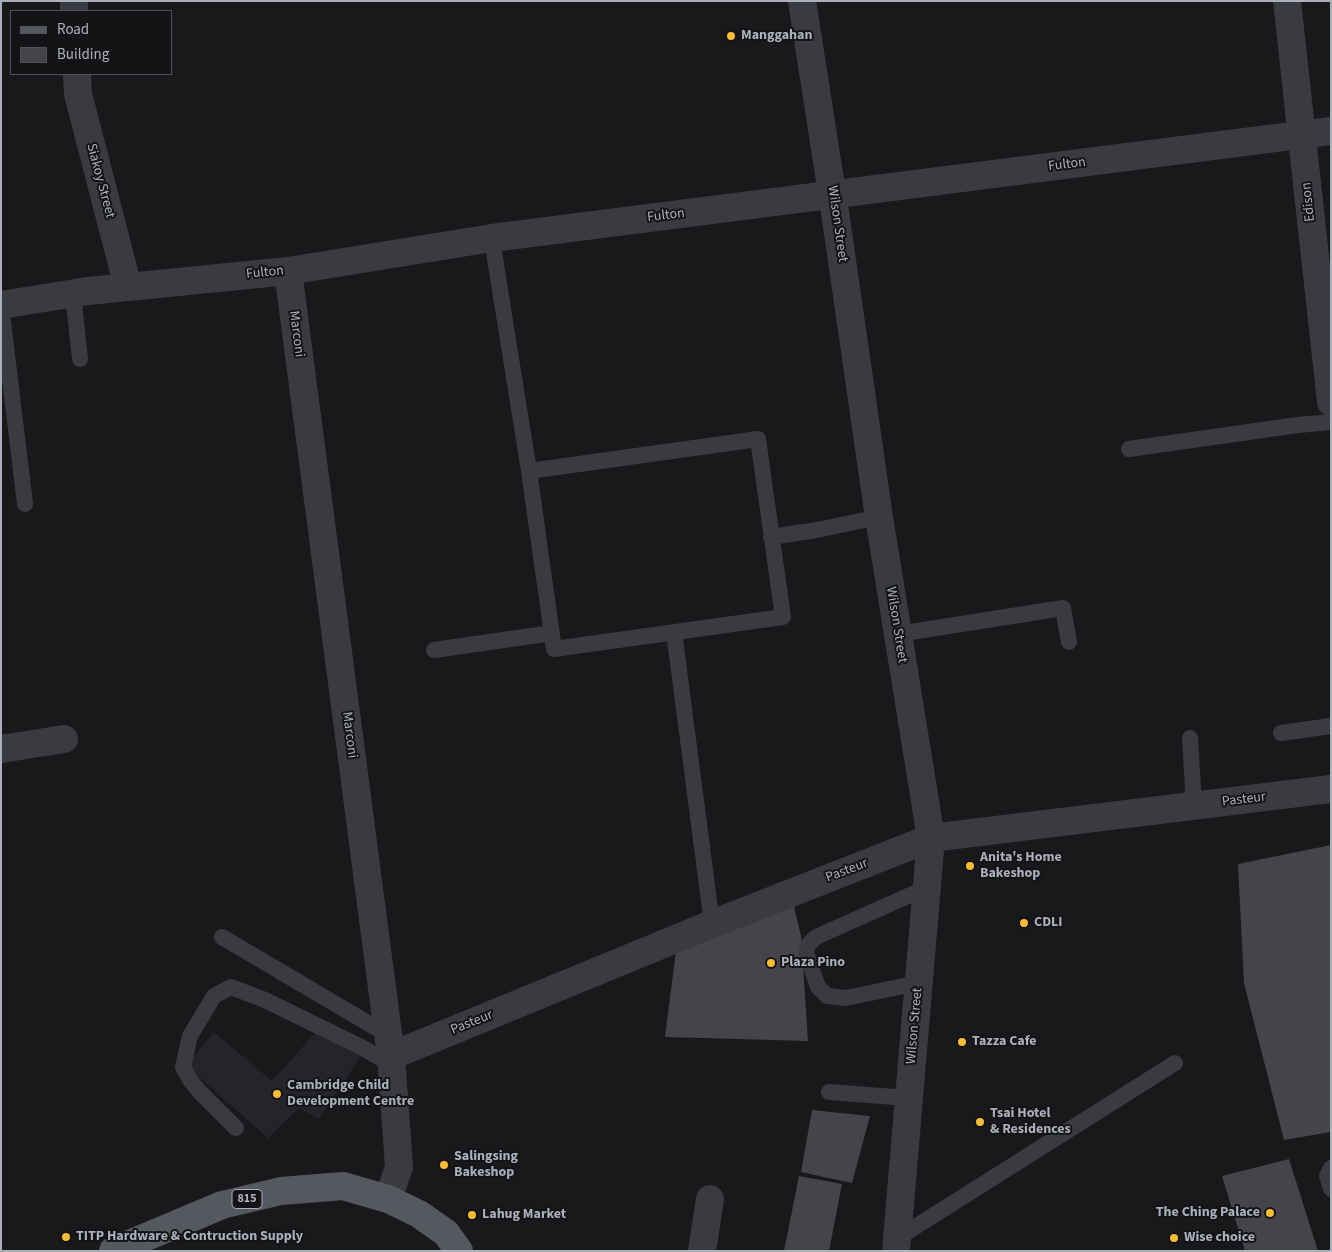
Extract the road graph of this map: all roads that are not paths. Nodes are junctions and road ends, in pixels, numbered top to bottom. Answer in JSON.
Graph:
{"nodes":[{"id":1,"x":802,"y":1,"type":"edge"},
{"id":2,"x":1287,"y":1,"type":"edge"},
{"id":3,"x":77,"y":75,"type":"edge"},
{"id":4,"x":1331,"y":131,"type":"edge"},
{"id":5,"x":1301,"y":135,"type":"junction"},
{"id":6,"x":833,"y":195,"type":"junction"},
{"id":7,"x":492,"y":238,"type":"junction"},
{"id":8,"x":288,"y":271,"type":"junction"},
{"id":9,"x":128,"y":287,"type":"junction"},
{"id":10,"x":73,"y":294,"type":"junction"},
{"id":11,"x":1,"y":306,"type":"edge"},
{"id":12,"x":80,"y":359,"type":"dead end"},
{"id":13,"x":1331,"y":402,"type":"edge"},
{"id":14,"x":1331,"y":422,"type":"edge"},
{"id":15,"x":1129,"y":449,"type":"dead end"},
{"id":16,"x":529,"y":471,"type":"junction"},
{"id":17,"x":25,"y":504,"type":"dead end"},
{"id":18,"x":879,"y":517,"type":"junction"},
{"id":19,"x":771,"y":537,"type":"junction"},
{"id":20,"x":674,"y":632,"type":"junction"},
{"id":21,"x":552,"y":633,"type":"junction"},
{"id":22,"x":898,"y":634,"type":"junction"},
{"id":23,"x":1069,"y":642,"type":"dead end"},
{"id":24,"x":434,"y":650,"type":"dead end"},
{"id":25,"x":1331,"y":726,"type":"edge"},
{"id":26,"x":1281,"y":733,"type":"dead end"},
{"id":27,"x":1190,"y":738,"type":"dead end"},
{"id":28,"x":64,"y":739,"type":"dead end"},
{"id":29,"x":1,"y":749,"type":"edge"},
{"id":30,"x":1331,"y":789,"type":"edge"},
{"id":31,"x":1194,"y":806,"type":"junction"},
{"id":32,"x":931,"y":838,"type":"junction"},
{"id":33,"x":926,"y":888,"type":"junction"},
{"id":34,"x":712,"y":924,"type":"junction"},
{"id":35,"x":222,"y":936,"type":"dead end"},
{"id":36,"x":918,"y":982,"type":"junction"},
{"id":37,"x":390,"y":1052,"type":"junction"},
{"id":38,"x":1175,"y":1063,"type":"dead end"},
{"id":39,"x":829,"y":1092,"type":"dead end"},
{"id":40,"x":908,"y":1098,"type":"junction"},
{"id":41,"x":236,"y":1128,"type":"dead end"},
{"id":42,"x":1331,"y":1168,"type":"edge"},
{"id":43,"x":1331,"y":1189,"type":"edge"},
{"id":44,"x":388,"y":1199,"type":"junction"},
{"id":45,"x":710,"y":1199,"type":"dead end"},
{"id":46,"x":896,"y":1245,"type":"edge"},
{"id":47,"x":114,"y":1251,"type":"edge"},
{"id":48,"x":459,"y":1251,"type":"edge"},
{"id":49,"x":702,"y":1251,"type":"edge"}],
"edges":[{"from":1,"to":6,"type":"street","name":"Wilson Street"},
{"from":2,"to":5,"type":"street","name":"Edison"},
{"from":3,"to":9,"type":"street","name":"Siakoy Street"},
{"from":4,"to":5,"type":"street","name":"Fulton"},
{"from":5,"to":6,"type":"street","name":"Fulton"},
{"from":5,"to":13,"type":"street","name":"Edison"},
{"from":6,"to":7,"type":"street","name":"Fulton"},
{"from":6,"to":18,"type":"street","name":"Wilson Street"},
{"from":7,"to":8,"type":"street","name":"Fulton"},
{"from":7,"to":16,"type":"lane"},
{"from":8,"to":9,"type":"street","name":"Fulton"},
{"from":8,"to":37,"type":"street","name":"Marconi"},
{"from":9,"to":10,"type":"street","name":"Fulton"},
{"from":10,"to":11,"type":"street","name":"Fulton"},
{"from":10,"to":12,"type":"lane"},
{"from":11,"to":17,"type":"lane"},
{"from":14,"to":15,"type":"lane"},
{"from":16,"to":19,"type":"lane"},
{"from":16,"to":21,"type":"lane"},
{"from":18,"to":19,"type":"lane"},
{"from":18,"to":22,"type":"street","name":"Wilson Street"},
{"from":19,"to":20,"type":"lane"},
{"from":20,"to":21,"type":"lane"},
{"from":20,"to":34,"type":"lane"},
{"from":21,"to":24,"type":"lane"},
{"from":22,"to":23,"type":"lane"},
{"from":22,"to":32,"type":"street","name":"Wilson Street"},
{"from":25,"to":26,"type":"lane"},
{"from":27,"to":31,"type":"lane"},
{"from":28,"to":29,"type":"street"},
{"from":30,"to":31,"type":"street","name":"Pasteur"},
{"from":31,"to":32,"type":"street","name":"Pasteur"},
{"from":32,"to":33,"type":"street","name":"Wilson Street"},
{"from":32,"to":34,"type":"street","name":"Pasteur"},
{"from":33,"to":36,"type":"street","name":"Wilson Street"},
{"from":33,"to":36,"type":"lane"},
{"from":34,"to":37,"type":"street","name":"Pasteur"},
{"from":35,"to":37,"type":"lane"},
{"from":36,"to":40,"type":"street","name":"Wilson Street"},
{"from":37,"to":41,"type":"lane"},
{"from":37,"to":44,"type":"street","name":"Marconi"},
{"from":38,"to":46,"type":"lane"},
{"from":39,"to":40,"type":"lane"},
{"from":40,"to":46,"type":"street","name":"Wilson Street"},
{"from":42,"to":43,"type":"lane"},
{"from":44,"to":47,"type":"main road","number":"815"},
{"from":44,"to":48,"type":"main road","number":"815"},
{"from":45,"to":49,"type":"street"}]}
